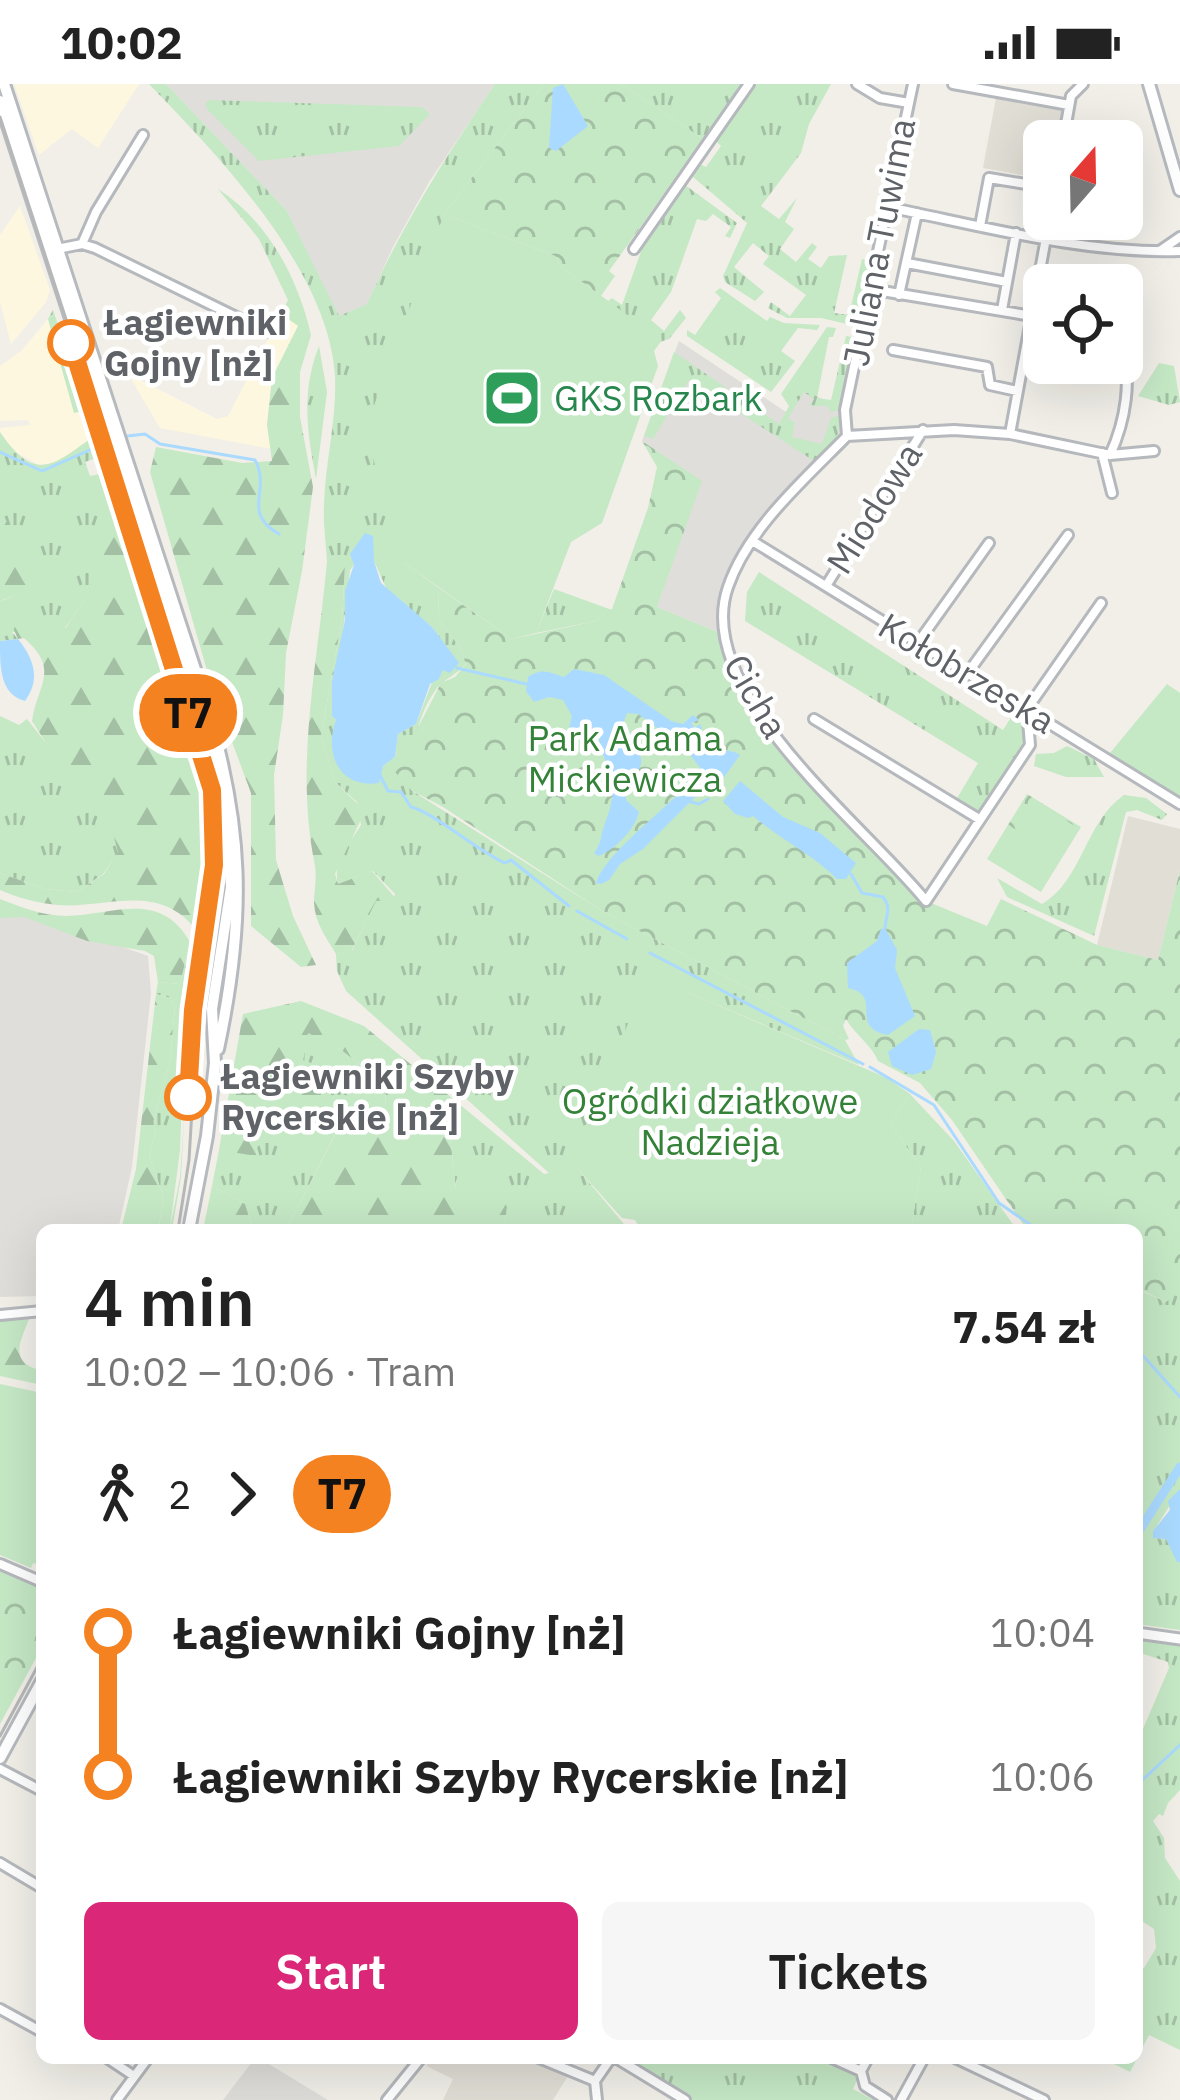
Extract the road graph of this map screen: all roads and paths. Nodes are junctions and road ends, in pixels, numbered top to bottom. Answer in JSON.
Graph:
{"nodes":[{"id":1,"x":4,"y":84,"type":"edge"},
{"id":2,"x":749,"y":84,"type":"edge"},
{"id":3,"x":857,"y":84,"type":"edge"},
{"id":4,"x":913,"y":84,"type":"edge"},
{"id":5,"x":953,"y":84,"type":"edge"},
{"id":6,"x":1016,"y":84,"type":"edge"},
{"id":7,"x":1083,"y":84,"type":"edge"},
{"id":8,"x":1149,"y":84,"type":"edge"},
{"id":9,"x":1013,"y":95,"type":"junction"},
{"id":10,"x":0,"y":101,"type":"edge"},
{"id":11,"x":909,"y":103,"type":"junction"},
{"id":12,"x":1069,"y":105,"type":"junction"},
{"id":13,"x":1066,"y":120,"type":"edge"},
{"id":14,"x":143,"y":135,"type":"dead end"},
{"id":15,"x":1023,"y":184,"type":"edge"},
{"id":16,"x":1180,"y":190,"type":"edge"},
{"id":17,"x":887,"y":207,"type":"junction"},
{"id":18,"x":917,"y":213,"type":"junction"},
{"id":19,"x":980,"y":226,"type":"junction"},
{"id":20,"x":1016,"y":232,"type":"junction"},
{"id":21,"x":1023,"y":233,"type":"edge"},
{"id":22,"x":1180,"y":237,"type":"edge"},
{"id":23,"x":1064,"y":240,"type":"edge"},
{"id":24,"x":82,"y":244,"type":"junction"},
{"id":25,"x":634,"y":249,"type":"dead end"},
{"id":26,"x":53,"y":250,"type":"junction"},
{"id":27,"x":1160,"y":251,"type":"junction"},
{"id":28,"x":1180,"y":251,"type":"edge"},
{"id":29,"x":907,"y":263,"type":"junction"},
{"id":30,"x":1007,"y":282,"type":"junction"},
{"id":31,"x":870,"y":289,"type":"junction"},
{"id":32,"x":898,"y":295,"type":"junction"},
{"id":33,"x":1002,"y":310,"type":"junction"},
{"id":34,"x":1023,"y":314,"type":"edge"},
{"id":35,"x":267,"y":332,"type":"dead end"},
{"id":36,"x":893,"y":350,"type":"dead end"},
{"id":37,"x":1023,"y":361,"type":"edge"},
{"id":38,"x":1128,"y":384,"type":"edge"},
{"id":39,"x":1017,"y":391,"type":"junction"},
{"id":40,"x":923,"y":430,"type":"junction"},
{"id":41,"x":1010,"y":434,"type":"junction"},
{"id":42,"x":847,"y":436,"type":"junction"},
{"id":43,"x":1154,"y":451,"type":"dead end"},
{"id":44,"x":1106,"y":454,"type":"junction"},
{"id":45,"x":1112,"y":493,"type":"dead end"},
{"id":46,"x":1068,"y":535,"type":"dead end"},
{"id":47,"x":754,"y":542,"type":"junction"},
{"id":48,"x":989,"y":543,"type":"dead end"},
{"id":49,"x":826,"y":586,"type":"junction"},
{"id":50,"x":1101,"y":603,"type":"dead end"},
{"id":51,"x":917,"y":644,"type":"junction"},
{"id":52,"x":967,"y":674,"type":"junction"},
{"id":53,"x":1028,"y":709,"type":"junction"},
{"id":54,"x":814,"y":719,"type":"dead end"},
{"id":55,"x":1180,"y":804,"type":"edge"},
{"id":56,"x":979,"y":819,"type":"junction"},
{"id":57,"x":190,"y":1224,"type":"edge"},
{"id":58,"x":36,"y":1312,"type":"edge"},
{"id":59,"x":0,"y":1315,"type":"edge"},
{"id":60,"x":0,"y":1564,"type":"edge"},
{"id":61,"x":36,"y":1579,"type":"edge"},
{"id":62,"x":1143,"y":1634,"type":"edge"},
{"id":63,"x":1180,"y":1639,"type":"edge"},
{"id":64,"x":36,"y":1702,"type":"edge"},
{"id":65,"x":0,"y":1758,"type":"edge"},
{"id":66,"x":0,"y":1769,"type":"edge"},
{"id":67,"x":36,"y":1788,"type":"edge"},
{"id":68,"x":0,"y":1863,"type":"edge"},
{"id":69,"x":36,"y":1885,"type":"edge"},
{"id":70,"x":0,"y":2009,"type":"edge"},
{"id":71,"x":36,"y":2029,"type":"edge"},
{"id":72,"x":116,"y":2064,"type":"edge"},
{"id":73,"x":143,"y":2064,"type":"edge"},
{"id":74,"x":417,"y":2064,"type":"edge"},
{"id":75,"x":554,"y":2064,"type":"edge"},
{"id":76,"x":608,"y":2064,"type":"edge"},
{"id":77,"x":623,"y":2064,"type":"edge"},
{"id":78,"x":845,"y":2064,"type":"edge"},
{"id":79,"x":865,"y":2064,"type":"edge"},
{"id":80,"x":921,"y":2064,"type":"edge"},
{"id":81,"x":968,"y":2064,"type":"edge"},
{"id":82,"x":861,"y":2071,"type":"junction"},
{"id":83,"x":134,"y":2076,"type":"junction"},
{"id":84,"x":595,"y":2081,"type":"junction"},
{"id":85,"x":117,"y":2100,"type":"edge"},
{"id":86,"x":387,"y":2100,"type":"edge"},
{"id":87,"x":598,"y":2100,"type":"edge"},
{"id":88,"x":685,"y":2100,"type":"edge"},
{"id":89,"x":887,"y":2100,"type":"edge"},
{"id":90,"x":902,"y":2100,"type":"edge"},
{"id":91,"x":1044,"y":2100,"type":"edge"}],
"edges":[{"from":1,"to":26,"type":"main road"},
{"from":2,"to":25,"type":"street"},
{"from":3,"to":11,"type":"street","name":"Juliana Tuwima"},
{"from":4,"to":11,"type":"street"},
{"from":5,"to":9,"type":"street"},
{"from":6,"to":9,"type":"street"},
{"from":7,"to":12,"type":"street"},
{"from":8,"to":16,"type":"main road"},
{"from":9,"to":12,"type":"street"},
{"from":10,"to":26,"type":"main road"},
{"from":11,"to":17,"type":"street","name":"Juliana Tuwima"},
{"from":12,"to":13,"type":"street"},
{"from":14,"to":24,"type":"street"},
{"from":15,"to":19,"type":"street"},
{"from":17,"to":18,"type":"street"},
{"from":17,"to":31,"type":"street","name":"Juliana Tuwima"},
{"from":18,"to":19,"type":"street"},
{"from":18,"to":29,"type":"street"},
{"from":19,"to":20,"type":"street"},
{"from":20,"to":21,"type":"street"},
{"from":20,"to":30,"type":"street"},
{"from":22,"to":27,"type":"street"},
{"from":23,"to":27,"type":"street"},
{"from":24,"to":26,"type":"street"},
{"from":24,"to":35,"type":"street"},
{"from":26,"to":57,"type":"main road"},
{"from":27,"to":28,"type":"street"},
{"from":29,"to":30,"type":"street"},
{"from":29,"to":32,"type":"street"},
{"from":30,"to":33,"type":"street"},
{"from":31,"to":32,"type":"street"},
{"from":31,"to":42,"type":"street","name":"Juliana Tuwima"},
{"from":32,"to":33,"type":"street"},
{"from":33,"to":34,"type":"street"},
{"from":36,"to":39,"type":"street"},
{"from":37,"to":39,"type":"street"},
{"from":38,"to":44,"type":"street"},
{"from":39,"to":41,"type":"street"},
{"from":40,"to":41,"type":"street"},
{"from":40,"to":42,"type":"street"},
{"from":40,"to":49,"type":"street","name":"Miodowa"},
{"from":41,"to":44,"type":"street"},
{"from":42,"to":47,"type":"street","name":"Cicha"},
{"from":43,"to":44,"type":"street"},
{"from":44,"to":45,"type":"street"},
{"from":46,"to":52,"type":"street"},
{"from":47,"to":49,"type":"street","name":"Kołobrzeska"},
{"from":47,"to":56,"type":"street","name":"Cicha"},
{"from":48,"to":51,"type":"street"},
{"from":49,"to":51,"type":"street","name":"Kołobrzeska"},
{"from":50,"to":53,"type":"street","name":"Cicha"},
{"from":51,"to":52,"type":"street","name":"Kołobrzeska"},
{"from":52,"to":53,"type":"street","name":"Kołobrzeska"},
{"from":53,"to":55,"type":"street","name":"Kołobrzeska"},
{"from":53,"to":56,"type":"street","name":"Cicha"},
{"from":54,"to":56,"type":"street"},
{"from":58,"to":59,"type":"street"},
{"from":60,"to":61,"type":"street"},
{"from":62,"to":63,"type":"street"},
{"from":64,"to":65,"type":"main road"},
{"from":66,"to":67,"type":"street"},
{"from":68,"to":69,"type":"street"},
{"from":70,"to":71,"type":"street"},
{"from":72,"to":83,"type":"street"},
{"from":73,"to":83,"type":"street"},
{"from":74,"to":86,"type":"street"},
{"from":75,"to":84,"type":"street"},
{"from":76,"to":84,"type":"street"},
{"from":77,"to":88,"type":"street"},
{"from":78,"to":82,"type":"street"},
{"from":79,"to":82,"type":"street"},
{"from":80,"to":90,"type":"street"},
{"from":81,"to":91,"type":"street"},
{"from":82,"to":89,"type":"street"},
{"from":83,"to":85,"type":"street"},
{"from":84,"to":87,"type":"street"}]}
